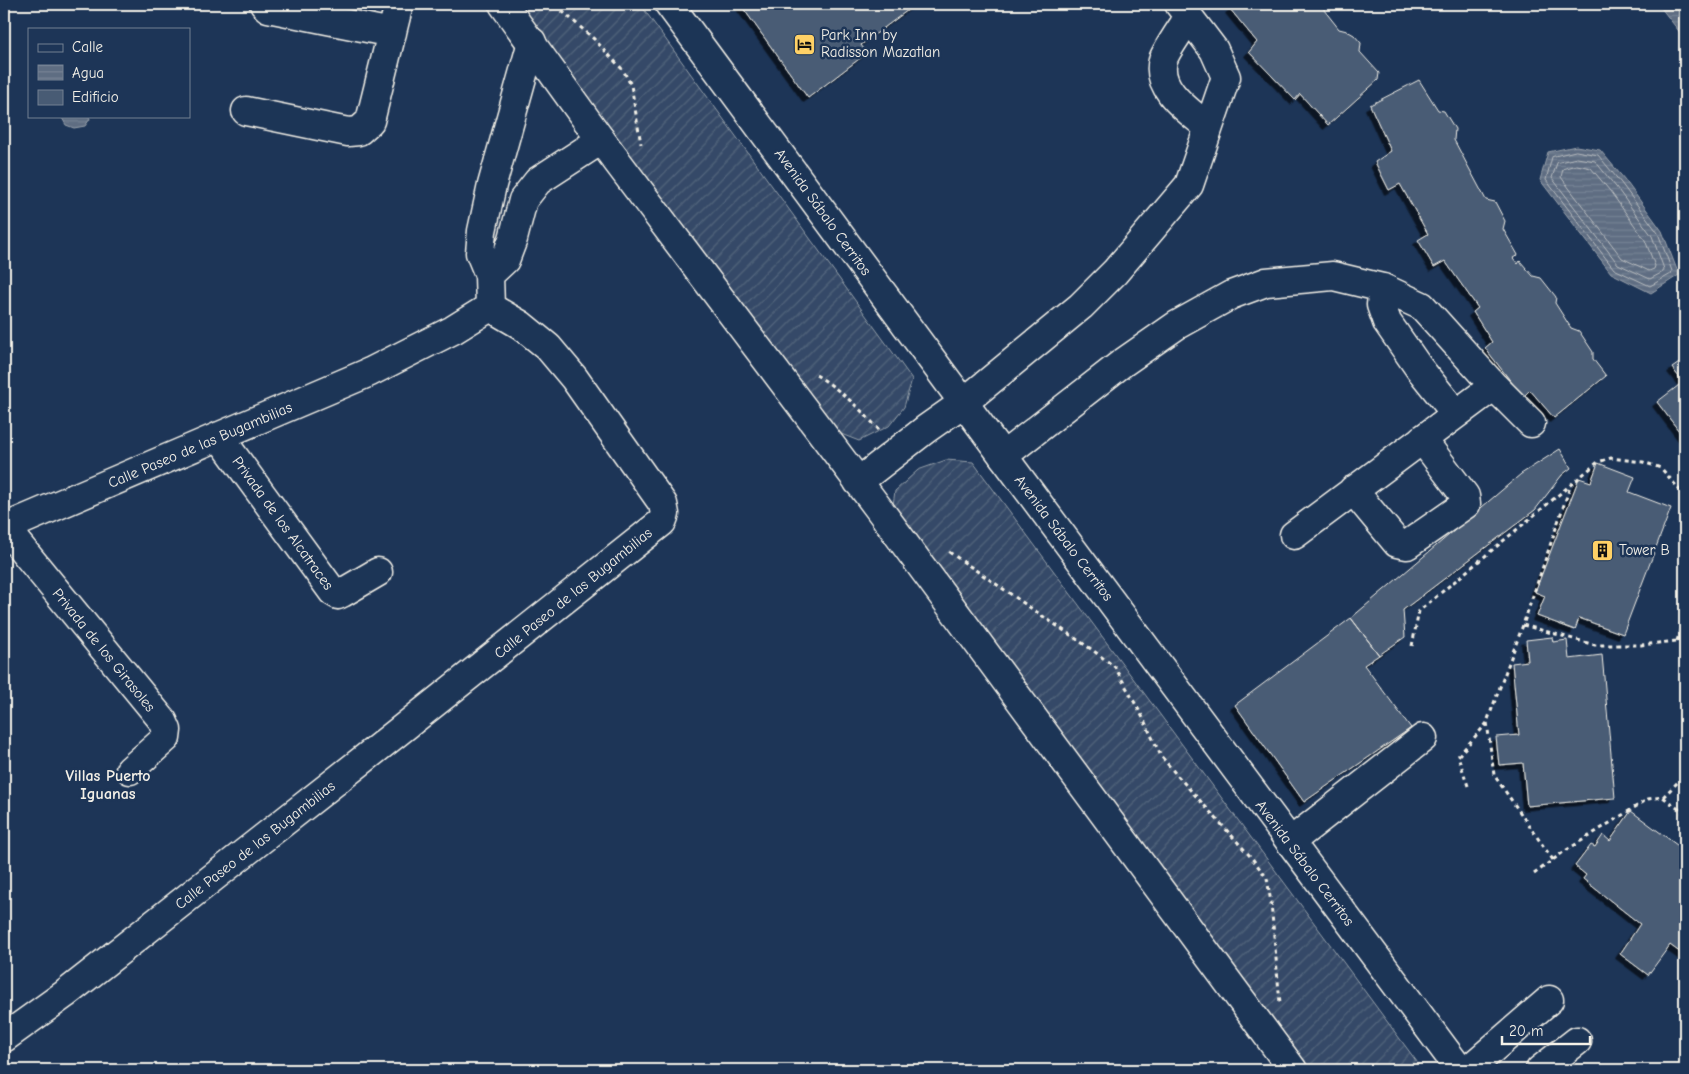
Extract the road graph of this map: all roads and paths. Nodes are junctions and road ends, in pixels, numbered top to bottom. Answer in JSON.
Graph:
{"nodes":[{"id":1,"x":264,"y":4,"type":"edge"},
{"id":2,"x":399,"y":4,"type":"edge"},
{"id":3,"x":504,"y":4,"type":"edge"},
{"id":4,"x":558,"y":4,"type":"edge"},
{"id":5,"x":669,"y":4,"type":"edge"},
{"id":6,"x":1184,"y":10,"type":"edge"},
{"id":7,"x":392,"y":33,"type":"junction"},
{"id":8,"x":532,"y":42,"type":"junction"},
{"id":9,"x":246,"y":111,"type":"dead end"},
{"id":10,"x":1208,"y":127,"type":"junction"},
{"id":11,"x":601,"y":140,"type":"junction"},
{"id":12,"x":641,"y":146,"type":"dead end"},
{"id":13,"x":492,"y":185,"type":"junction"},
{"id":14,"x":522,"y":200,"type":"junction"},
{"id":15,"x":489,"y":275,"type":"junction"},
{"id":16,"x":1383,"y":288,"type":"junction"},
{"id":17,"x":490,"y":307,"type":"junction"},
{"id":18,"x":809,"y":371,"type":"dead end"},
{"id":19,"x":1494,"y":386,"type":"junction"},
{"id":20,"x":963,"y":402,"type":"junction"},
{"id":21,"x":1456,"y":414,"type":"junction"},
{"id":22,"x":1531,"y":423,"type":"dead end"},
{"id":23,"x":219,"y":436,"type":"junction"},
{"id":24,"x":1422,"y":439,"type":"junction"},
{"id":25,"x":897,"y":452,"type":"junction"},
{"id":26,"x":1003,"y":456,"type":"junction"},
{"id":27,"x":858,"y":482,"type":"junction"},
{"id":28,"x":1570,"y":484,"type":"junction"},
{"id":29,"x":1353,"y":490,"type":"junction"},
{"id":30,"x":1685,"y":496,"type":"edge"},
{"id":31,"x":4,"y":528,"type":"edge"},
{"id":32,"x":1294,"y":535,"type":"dead end"},
{"id":33,"x":945,"y":550,"type":"dead end"},
{"id":34,"x":378,"y":572,"type":"dead end"},
{"id":35,"x":1685,"y":619,"type":"edge"},
{"id":36,"x":1523,"y":625,"type":"junction"},
{"id":37,"x":1685,"y":640,"type":"edge"},
{"id":38,"x":1677,"y":641,"type":"junction"},
{"id":39,"x":1412,"y":646,"type":"dead end"},
{"id":40,"x":1487,"y":722,"type":"junction"},
{"id":41,"x":1423,"y":738,"type":"dead end"},
{"id":42,"x":130,"y":770,"type":"dead end"},
{"id":43,"x":1685,"y":775,"type":"edge"},
{"id":44,"x":1468,"y":786,"type":"dead end"},
{"id":45,"x":1663,"y":797,"type":"junction"},
{"id":46,"x":1685,"y":814,"type":"edge"},
{"id":47,"x":1290,"y":842,"type":"junction"},
{"id":48,"x":1553,"y":860,"type":"junction"},
{"id":49,"x":1534,"y":874,"type":"dead end"},
{"id":50,"x":1549,"y":1000,"type":"dead end"},
{"id":51,"x":1280,"y":1004,"type":"dead end"},
{"id":52,"x":4,"y":1038,"type":"edge"},
{"id":53,"x":1576,"y":1041,"type":"dead end"},
{"id":54,"x":1293,"y":1070,"type":"edge"},
{"id":55,"x":1460,"y":1070,"type":"edge"},
{"id":56,"x":1468,"y":1070,"type":"edge"},
{"id":57,"x":1540,"y":1070,"type":"edge"}],
"edges":[{"from":1,"to":7,"type":"main road"},
{"from":2,"to":7,"type":"main road"},
{"from":3,"to":8,"type":"main road"},
{"from":4,"to":12,"type":"path"},
{"from":5,"to":20,"type":"main road","name":"Avenida Sábalo Cerritos"},
{"from":6,"to":10,"type":"main road"},
{"from":6,"to":10,"type":"main road"},
{"from":7,"to":9,"type":"main road"},
{"from":8,"to":11,"type":"main road"},
{"from":8,"to":13,"type":"main road"},
{"from":10,"to":20,"type":"main road"},
{"from":11,"to":14,"type":"main road"},
{"from":11,"to":27,"type":"main road"},
{"from":13,"to":14,"type":"main road"},
{"from":13,"to":15,"type":"main road"},
{"from":14,"to":15,"type":"main road"},
{"from":15,"to":17,"type":"main road"},
{"from":16,"to":19,"type":"main road"},
{"from":16,"to":21,"type":"main road"},
{"from":16,"to":26,"type":"main road"},
{"from":17,"to":23,"type":"main road","name":"Calle Paseo de las Bugambilias"},
{"from":17,"to":52,"type":"main road","name":"Calle Paseo de las Bugambilias"},
{"from":18,"to":25,"type":"path"},
{"from":19,"to":21,"type":"main road"},
{"from":19,"to":22,"type":"main road"},
{"from":20,"to":25,"type":"main road"},
{"from":20,"to":26,"type":"main road","name":"Avenida Sábalo Cerritos"},
{"from":21,"to":24,"type":"main road"},
{"from":23,"to":31,"type":"main road","name":"Calle Paseo de las Bugambilias"},
{"from":23,"to":34,"type":"main road","name":"Privada de los Alcatraces"},
{"from":24,"to":29,"type":"main road"},
{"from":24,"to":29,"type":"main road"},
{"from":25,"to":27,"type":"main road"},
{"from":26,"to":47,"type":"main road","name":"Avenida Sábalo Cerritos"},
{"from":27,"to":54,"type":"main road"},
{"from":28,"to":30,"type":"path"},
{"from":28,"to":36,"type":"path"},
{"from":28,"to":39,"type":"path"},
{"from":29,"to":32,"type":"main road"},
{"from":31,"to":42,"type":"main road","name":"Privada de los Girasoles"},
{"from":33,"to":51,"type":"path"},
{"from":35,"to":38,"type":"path"},
{"from":36,"to":38,"type":"path"},
{"from":36,"to":40,"type":"path"},
{"from":37,"to":38,"type":"path"},
{"from":40,"to":44,"type":"path"},
{"from":40,"to":48,"type":"path"},
{"from":41,"to":47,"type":"main road"},
{"from":43,"to":45,"type":"path"},
{"from":45,"to":46,"type":"path"},
{"from":45,"to":48,"type":"path"},
{"from":47,"to":55,"type":"main road","name":"Avenida Sábalo Cerritos"},
{"from":48,"to":49,"type":"path"},
{"from":50,"to":56,"type":"main road"},
{"from":53,"to":57,"type":"main road"}]}
